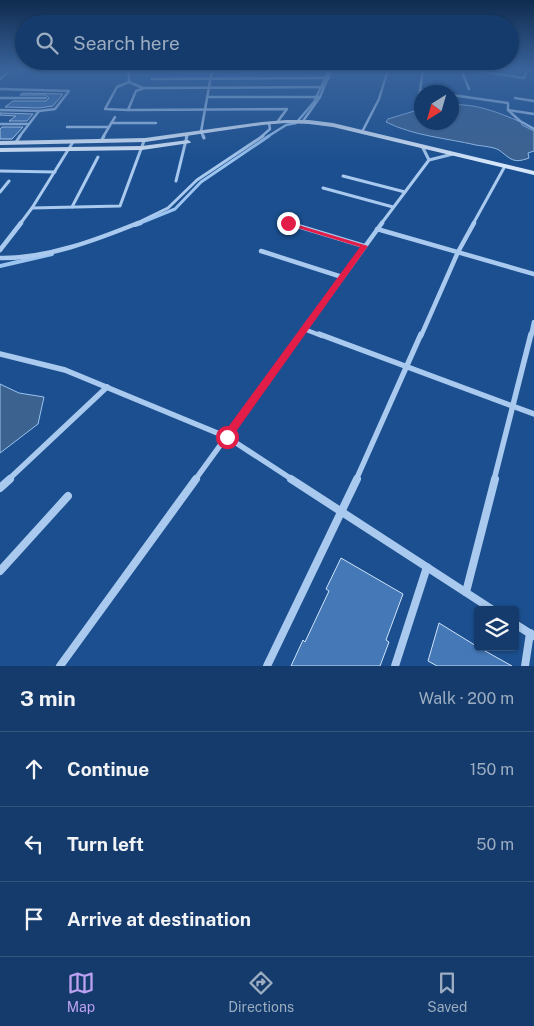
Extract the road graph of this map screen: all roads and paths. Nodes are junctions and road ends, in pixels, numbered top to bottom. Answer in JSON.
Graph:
{"nodes":[{"id":1,"x":61,"y":101,"type":"edge"},
{"id":2,"x":110,"y":101,"type":"edge"},
{"id":3,"x":132,"y":101,"type":"edge"},
{"id":4,"x":206,"y":101,"type":"edge"},
{"id":5,"x":317,"y":101,"type":"edge"},
{"id":6,"x":378,"y":101,"type":"edge"},
{"id":7,"x":494,"y":101,"type":"edge"},
{"id":8,"x":205,"y":108,"type":"junction"},
{"id":9,"x":0,"y":110,"type":"edge"},
{"id":10,"x":128,"y":110,"type":"junction"},
{"id":11,"x":508,"y":110,"type":"junction"},
{"id":12,"x":39,"y":111,"type":"junction"},
{"id":13,"x":534,"y":114,"type":"edge"},
{"id":14,"x":115,"y":117,"type":"dead end"},
{"id":15,"x":279,"y":121,"type":"junction"},
{"id":16,"x":301,"y":121,"type":"junction"},
{"id":17,"x":111,"y":123,"type":"junction"},
{"id":18,"x":156,"y":123,"type":"dead end"},
{"id":19,"x":269,"y":123,"type":"junction"},
{"id":20,"x":0,"y":124,"type":"edge"},
{"id":21,"x":29,"y":124,"type":"junction"},
{"id":22,"x":67,"y":127,"type":"dead end"},
{"id":23,"x":109,"y":127,"type":"junction"},
{"id":24,"x":534,"y":129,"type":"edge"},
{"id":25,"x":362,"y":132,"type":"junction"},
{"id":26,"x":202,"y":135,"type":"junction"},
{"id":27,"x":187,"y":139,"type":"junction"},
{"id":28,"x":101,"y":141,"type":"junction"},
{"id":29,"x":144,"y":141,"type":"junction"},
{"id":30,"x":16,"y":142,"type":"junction"},
{"id":31,"x":73,"y":142,"type":"junction"},
{"id":32,"x":0,"y":143,"type":"edge"},
{"id":33,"x":422,"y":146,"type":"junction"},
{"id":34,"x":142,"y":148,"type":"junction"},
{"id":35,"x":69,"y":149,"type":"junction"},
{"id":36,"x":0,"y":150,"type":"edge"},
{"id":37,"x":453,"y":154,"type":"junction"},
{"id":38,"x":98,"y":157,"type":"dead end"},
{"id":39,"x":429,"y":160,"type":"junction"},
{"id":40,"x":505,"y":166,"type":"junction"},
{"id":41,"x":0,"y":171,"type":"edge"},
{"id":42,"x":55,"y":172,"type":"junction"},
{"id":43,"x":534,"y":173,"type":"edge"},
{"id":44,"x":343,"y":176,"type":"dead end"},
{"id":45,"x":9,"y":181,"type":"dead end"},
{"id":46,"x":176,"y":181,"type":"dead end"},
{"id":47,"x":322,"y":188,"type":"dead end"},
{"id":48,"x":0,"y":192,"type":"edge"},
{"id":49,"x":405,"y":192,"type":"junction"},
{"id":50,"x":72,"y":207,"type":"junction"},
{"id":51,"x":393,"y":207,"type":"junction"},
{"id":52,"x":32,"y":208,"type":"junction"},
{"id":53,"x":288,"y":223,"type":"dead end"},
{"id":54,"x":377,"y":229,"type":"junction"},
{"id":55,"x":364,"y":246,"type":"junction"},
{"id":56,"x":0,"y":250,"type":"edge"},
{"id":57,"x":261,"y":250,"type":"dead end"},
{"id":58,"x":458,"y":252,"type":"junction"},
{"id":59,"x":0,"y":258,"type":"edge"},
{"id":60,"x":534,"y":274,"type":"edge"},
{"id":61,"x":342,"y":277,"type":"junction"},
{"id":62,"x":534,"y":322,"type":"edge"},
{"id":63,"x":304,"y":329,"type":"junction"},
{"id":64,"x":0,"y":354,"type":"edge"},
{"id":65,"x":406,"y":368,"type":"junction"},
{"id":66,"x":107,"y":387,"type":"junction"},
{"id":67,"x":513,"y":406,"type":"junction"},
{"id":68,"x":534,"y":414,"type":"edge"},
{"id":69,"x":227,"y":437,"type":"junction"},
{"id":70,"x":0,"y":488,"type":"edge"},
{"id":71,"x":68,"y":496,"type":"dead end"},
{"id":72,"x":342,"y":512,"type":"junction"},
{"id":73,"x":427,"y":567,"type":"junction"},
{"id":74,"x":0,"y":571,"type":"edge"},
{"id":75,"x":466,"y":592,"type":"junction"},
{"id":76,"x":487,"y":606,"type":"edge"},
{"id":77,"x":519,"y":627,"type":"edge"},
{"id":78,"x":532,"y":635,"type":"edge"},
{"id":79,"x":60,"y":666,"type":"edge"},
{"id":80,"x":267,"y":666,"type":"edge"},
{"id":81,"x":396,"y":666,"type":"edge"},
{"id":82,"x":525,"y":666,"type":"edge"}],
"edges":[{"from":1,"to":12,"type":"street"},
{"from":2,"to":10,"type":"street"},
{"from":3,"to":10,"type":"street"},
{"from":4,"to":8,"type":"street"},
{"from":5,"to":16,"type":"street"},
{"from":6,"to":25,"type":"street"},
{"from":7,"to":11,"type":"street"},
{"from":8,"to":10,"type":"street"},
{"from":8,"to":15,"type":"street"},
{"from":8,"to":26,"type":"street"},
{"from":9,"to":12,"type":"street"},
{"from":11,"to":13,"type":"street"},
{"from":11,"to":24,"type":"street"},
{"from":12,"to":21,"type":"street"},
{"from":14,"to":17,"type":"street"},
{"from":15,"to":16,"type":"street"},
{"from":15,"to":19,"type":"street"},
{"from":16,"to":25,"type":"street"},
{"from":17,"to":18,"type":"street"},
{"from":17,"to":23,"type":"street"},
{"from":19,"to":26,"type":"street"},
{"from":19,"to":59,"type":"street"},
{"from":20,"to":21,"type":"street"},
{"from":21,"to":30,"type":"street"},
{"from":22,"to":23,"type":"street"},
{"from":23,"to":28,"type":"street"},
{"from":25,"to":33,"type":"street"},
{"from":26,"to":27,"type":"street"},
{"from":27,"to":29,"type":"street"},
{"from":27,"to":34,"type":"street"},
{"from":27,"to":46,"type":"street"},
{"from":28,"to":29,"type":"street"},
{"from":28,"to":31,"type":"street"},
{"from":29,"to":34,"type":"street"},
{"from":30,"to":31,"type":"street"},
{"from":30,"to":32,"type":"street"},
{"from":31,"to":35,"type":"street"},
{"from":33,"to":37,"type":"street"},
{"from":33,"to":39,"type":"street"},
{"from":34,"to":35,"type":"street"},
{"from":34,"to":50,"type":"street"},
{"from":35,"to":36,"type":"street"},
{"from":35,"to":42,"type":"street"},
{"from":37,"to":39,"type":"street"},
{"from":37,"to":40,"type":"street"},
{"from":38,"to":50,"type":"street"},
{"from":39,"to":49,"type":"street"},
{"from":40,"to":43,"type":"street"},
{"from":40,"to":58,"type":"street"},
{"from":41,"to":42,"type":"street"},
{"from":42,"to":52,"type":"street"},
{"from":44,"to":49,"type":"street"},
{"from":45,"to":48,"type":"street"},
{"from":47,"to":51,"type":"street"},
{"from":49,"to":51,"type":"street"},
{"from":50,"to":52,"type":"street"},
{"from":51,"to":54,"type":"street"},
{"from":52,"to":56,"type":"street"},
{"from":53,"to":55,"type":"street"},
{"from":54,"to":55,"type":"street"},
{"from":54,"to":58,"type":"street"},
{"from":55,"to":61,"type":"street"},
{"from":57,"to":61,"type":"street"},
{"from":58,"to":60,"type":"street"},
{"from":58,"to":65,"type":"street"},
{"from":61,"to":63,"type":"street"},
{"from":62,"to":67,"type":"street"},
{"from":63,"to":65,"type":"street"},
{"from":63,"to":69,"type":"street"},
{"from":64,"to":66,"type":"street"},
{"from":65,"to":67,"type":"street"},
{"from":65,"to":72,"type":"street"},
{"from":66,"to":69,"type":"street"},
{"from":66,"to":70,"type":"street"},
{"from":67,"to":68,"type":"street"},
{"from":67,"to":75,"type":"street"},
{"from":69,"to":72,"type":"street"},
{"from":69,"to":79,"type":"street"},
{"from":71,"to":74,"type":"street"},
{"from":72,"to":73,"type":"street"},
{"from":72,"to":80,"type":"street"},
{"from":73,"to":75,"type":"street"},
{"from":73,"to":81,"type":"street"},
{"from":75,"to":76,"type":"street"},
{"from":77,"to":78,"type":"street"},
{"from":78,"to":82,"type":"street"}]}
